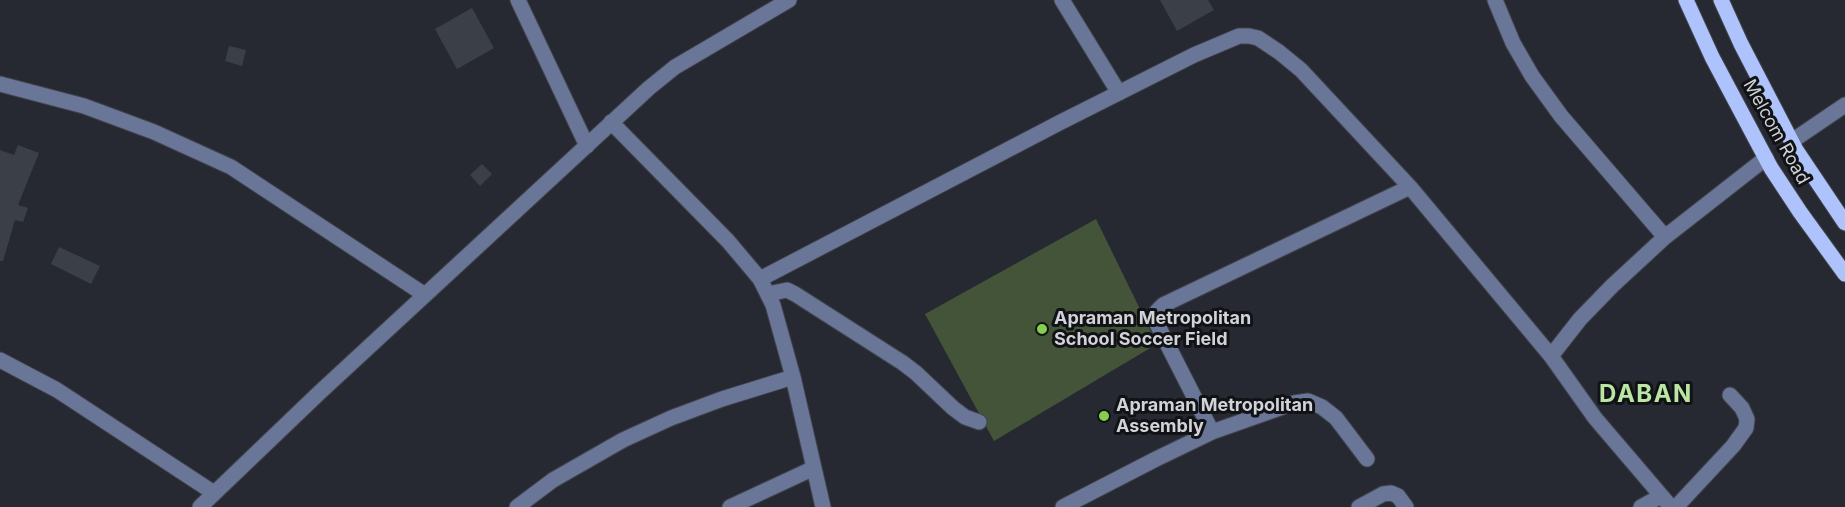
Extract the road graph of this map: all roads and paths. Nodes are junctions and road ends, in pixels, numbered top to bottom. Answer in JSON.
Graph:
{"nodes":[{"id":1,"x":518,"y":0,"type":"edge"},
{"id":2,"x":789,"y":0,"type":"edge"},
{"id":3,"x":1062,"y":0,"type":"edge"},
{"id":4,"x":1495,"y":0,"type":"edge"},
{"id":5,"x":1686,"y":0,"type":"edge"},
{"id":6,"x":1721,"y":0,"type":"edge"},
{"id":7,"x":0,"y":84,"type":"edge"},
{"id":8,"x":1119,"y":93,"type":"junction"},
{"id":9,"x":1845,"y":105,"type":"edge"},
{"id":10,"x":611,"y":122,"type":"junction"},
{"id":11,"x":1792,"y":141,"type":"junction"},
{"id":12,"x":586,"y":146,"type":"junction"},
{"id":13,"x":1766,"y":158,"type":"junction"},
{"id":14,"x":1410,"y":187,"type":"junction"},
{"id":15,"x":1845,"y":223,"type":"edge"},
{"id":16,"x":1665,"y":237,"type":"junction"},
{"id":17,"x":1845,"y":274,"type":"edge"},
{"id":18,"x":760,"y":279,"type":"junction"},
{"id":19,"x":768,"y":294,"type":"junction"},
{"id":20,"x":425,"y":295,"type":"junction"},
{"id":21,"x":1551,"y":356,"type":"junction"},
{"id":22,"x":0,"y":360,"type":"edge"},
{"id":23,"x":793,"y":377,"type":"junction"},
{"id":24,"x":1730,"y":395,"type":"dead end"},
{"id":25,"x":979,"y":422,"type":"dead end"},
{"id":26,"x":1212,"y":432,"type":"junction"},
{"id":27,"x":1367,"y":459,"type":"dead end"},
{"id":28,"x":814,"y":468,"type":"junction"},
{"id":29,"x":214,"y":493,"type":"junction"},
{"id":30,"x":1666,"y":502,"type":"edge"},
{"id":31,"x":200,"y":507,"type":"edge"},
{"id":32,"x":517,"y":507,"type":"edge"},
{"id":33,"x":730,"y":507,"type":"edge"},
{"id":34,"x":823,"y":507,"type":"edge"},
{"id":35,"x":1064,"y":507,"type":"edge"},
{"id":36,"x":1359,"y":507,"type":"edge"},
{"id":37,"x":1406,"y":507,"type":"edge"},
{"id":38,"x":1641,"y":507,"type":"edge"},
{"id":39,"x":1677,"y":507,"type":"edge"}],
"edges":[{"from":1,"to":12,"type":"street"},
{"from":2,"to":10,"type":"street"},
{"from":3,"to":8,"type":"street"},
{"from":4,"to":16,"type":"street"},
{"from":5,"to":13,"type":"main road","name":"Melcom Road"},
{"from":6,"to":11,"type":"main road"},
{"from":7,"to":20,"type":"street"},
{"from":8,"to":14,"type":"street"},
{"from":8,"to":18,"type":"street"},
{"from":9,"to":11,"type":"street"},
{"from":10,"to":12,"type":"street"},
{"from":10,"to":18,"type":"street"},
{"from":11,"to":15,"type":"main road"},
{"from":12,"to":20,"type":"street"},
{"from":13,"to":16,"type":"street"},
{"from":13,"to":17,"type":"main road","name":"Melcom Road"},
{"from":14,"to":21,"type":"street"},
{"from":14,"to":26,"type":"street"},
{"from":16,"to":21,"type":"street"},
{"from":18,"to":19,"type":"street"},
{"from":19,"to":23,"type":"street"},
{"from":19,"to":25,"type":"street"},
{"from":20,"to":29,"type":"street"},
{"from":21,"to":30,"type":"street"},
{"from":22,"to":29,"type":"street"},
{"from":23,"to":28,"type":"street"},
{"from":23,"to":32,"type":"street"},
{"from":24,"to":39,"type":"street"},
{"from":26,"to":27,"type":"street"},
{"from":26,"to":35,"type":"street"},
{"from":28,"to":33,"type":"street"},
{"from":28,"to":34,"type":"street"},
{"from":29,"to":31,"type":"street"},
{"from":30,"to":38,"type":"street"},
{"from":36,"to":37,"type":"street"}]}
